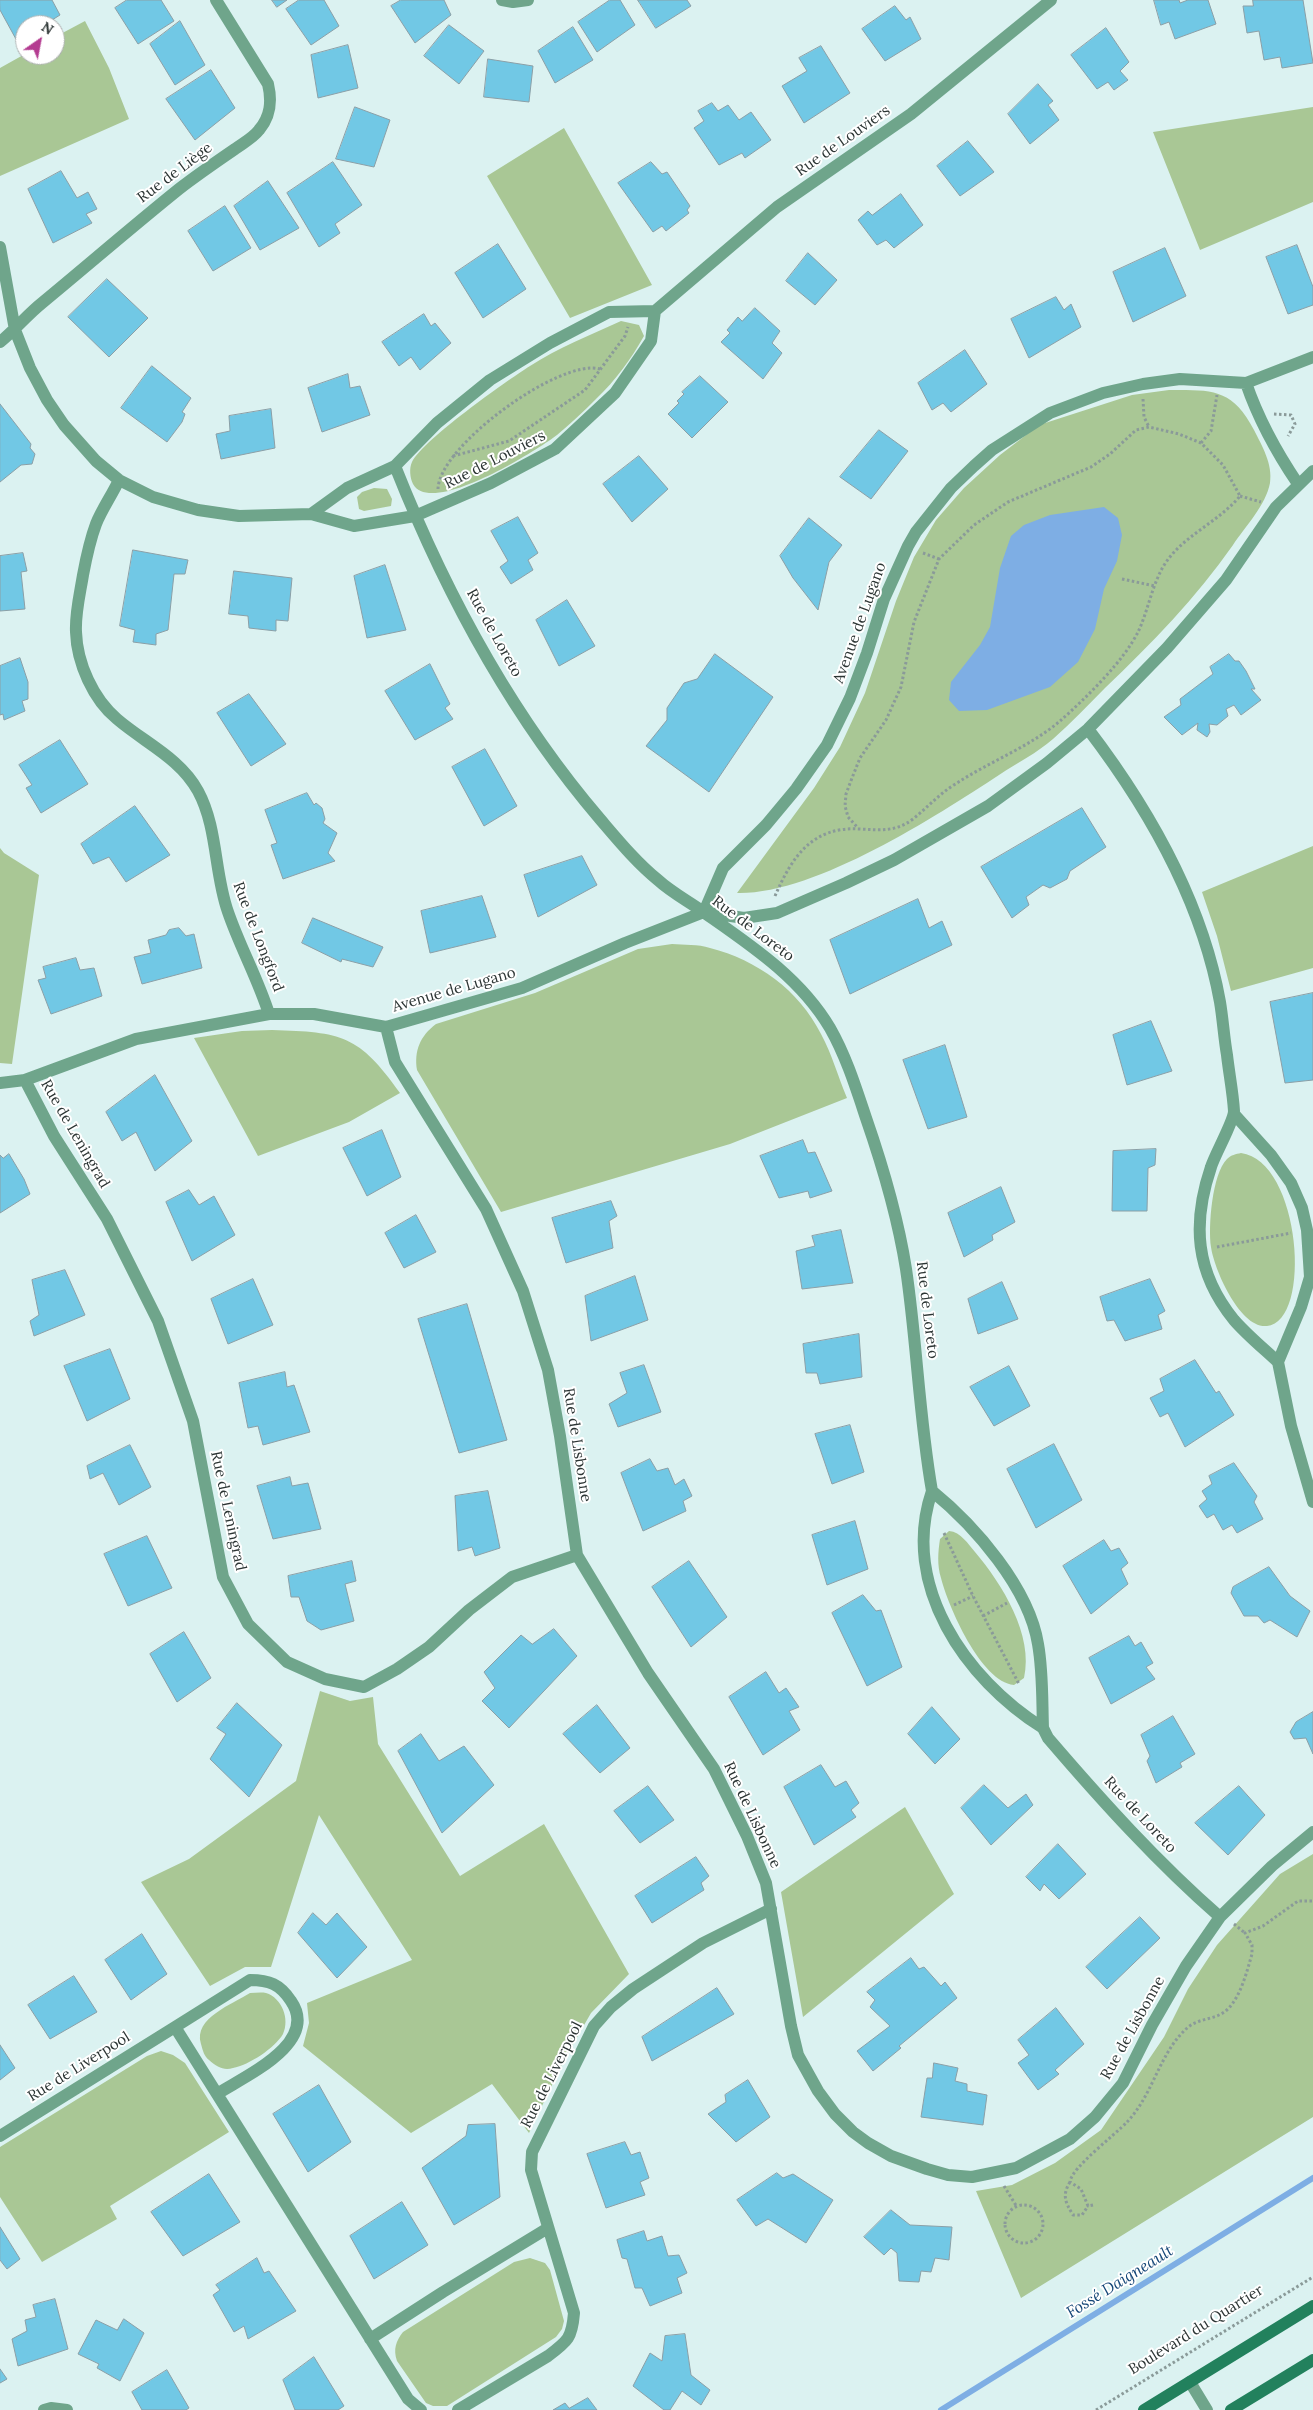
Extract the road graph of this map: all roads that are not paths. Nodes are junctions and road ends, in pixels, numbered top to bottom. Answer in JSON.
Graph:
{"nodes":[{"id":1,"x":216,"y":0,"type":"edge"},
{"id":2,"x":502,"y":0,"type":"edge"},
{"id":3,"x":528,"y":0,"type":"edge"},
{"id":4,"x":1051,"y":0,"type":"edge"},
{"id":5,"x":0,"y":247,"type":"edge"},
{"id":6,"x":655,"y":311,"type":"junction"},
{"id":7,"x":15,"y":330,"type":"junction"},
{"id":8,"x":0,"y":342,"type":"edge"},
{"id":9,"x":1313,"y":357,"type":"edge"},
{"id":10,"x":1246,"y":382,"type":"junction"},
{"id":11,"x":395,"y":466,"type":"junction"},
{"id":12,"x":1313,"y":471,"type":"edge"},
{"id":13,"x":119,"y":480,"type":"junction"},
{"id":14,"x":1298,"y":484,"type":"junction"},
{"id":15,"x":311,"y":514,"type":"junction"},
{"id":16,"x":415,"y":516,"type":"junction"},
{"id":17,"x":1088,"y":729,"type":"junction"},
{"id":18,"x":704,"y":912,"type":"junction"},
{"id":19,"x":269,"y":1014,"type":"junction"},
{"id":20,"x":386,"y":1027,"type":"junction"},
{"id":21,"x":25,"y":1080,"type":"junction"},
{"id":22,"x":0,"y":1084,"type":"edge"},
{"id":23,"x":1234,"y":1114,"type":"junction"},
{"id":24,"x":1278,"y":1362,"type":"junction"},
{"id":25,"x":932,"y":1491,"type":"junction"},
{"id":26,"x":1313,"y":1502,"type":"edge"},
{"id":27,"x":577,"y":1555,"type":"junction"},
{"id":28,"x":1043,"y":1728,"type":"junction"},
{"id":29,"x":1313,"y":1832,"type":"edge"},
{"id":30,"x":771,"y":1909,"type":"junction"},
{"id":31,"x":1220,"y":1917,"type":"junction"},
{"id":32,"x":175,"y":2027,"type":"junction"},
{"id":33,"x":217,"y":2094,"type":"junction"},
{"id":34,"x":0,"y":2136,"type":"edge"},
{"id":35,"x":548,"y":2228,"type":"junction"},
{"id":36,"x":1313,"y":2306,"type":"edge"},
{"id":37,"x":370,"y":2339,"type":"junction"},
{"id":38,"x":1313,"y":2360,"type":"edge"},
{"id":39,"x":1190,"y":2382,"type":"junction"},
{"id":40,"x":1160,"y":2406,"type":"edge"},
{"id":41,"x":44,"y":2410,"type":"edge"},
{"id":42,"x":67,"y":2410,"type":"edge"},
{"id":43,"x":421,"y":2410,"type":"edge"},
{"id":44,"x":458,"y":2410,"type":"edge"},
{"id":45,"x":1144,"y":2410,"type":"edge"},
{"id":46,"x":1207,"y":2410,"type":"edge"},
{"id":47,"x":1231,"y":2410,"type":"edge"}],
"edges":[{"from":1,"to":7,"type":"street","name":"Rue de Liège"},
{"from":2,"to":3,"type":"street"},
{"from":4,"to":6,"type":"street","name":"Rue de Louviers"},
{"from":5,"to":7,"type":"street","name":"Rue de Louviers"},
{"from":6,"to":11,"type":"street"},
{"from":6,"to":16,"type":"street","name":"Rue de Louviers"},
{"from":7,"to":8,"type":"street","name":"Rue de Liège"},
{"from":7,"to":13,"type":"street","name":"Rue de Louviers"},
{"from":9,"to":10,"type":"street","name":"Avenue de Lugano"},
{"from":10,"to":14,"type":"street"},
{"from":10,"to":18,"type":"street","name":"Avenue de Lugano"},
{"from":11,"to":15,"type":"street"},
{"from":11,"to":16,"type":"street","name":"Rue de Loreto"},
{"from":12,"to":14,"type":"street","name":"Avenue de Lugano"},
{"from":13,"to":15,"type":"street","name":"Rue de Louviers"},
{"from":13,"to":19,"type":"street","name":"Rue de Longford"},
{"from":14,"to":17,"type":"street","name":"Avenue de Lugano"},
{"from":15,"to":16,"type":"street","name":"Rue de Louviers"},
{"from":16,"to":18,"type":"street","name":"Rue de Loreto"},
{"from":17,"to":18,"type":"street","name":"Avenue de Lugano"},
{"from":17,"to":23,"type":"street"},
{"from":18,"to":20,"type":"street","name":"Avenue de Lugano"},
{"from":18,"to":25,"type":"street","name":"Rue de Loreto"},
{"from":19,"to":20,"type":"street","name":"Avenue de Lugano"},
{"from":19,"to":21,"type":"street","name":"Avenue de Lugano"},
{"from":20,"to":27,"type":"street","name":"Rue de Lisbonne"},
{"from":21,"to":22,"type":"street","name":"Avenue de Lugano"},
{"from":21,"to":27,"type":"street","name":"Rue de Leningrad"},
{"from":23,"to":24,"type":"street"},
{"from":23,"to":24,"type":"street"},
{"from":24,"to":26,"type":"street"},
{"from":25,"to":28,"type":"street"},
{"from":25,"to":28,"type":"street","name":"Rue de Loreto"},
{"from":27,"to":30,"type":"street","name":"Rue de Lisbonne"},
{"from":28,"to":31,"type":"street","name":"Rue de Loreto"},
{"from":29,"to":31,"type":"street","name":"Rue de Lisbonne"},
{"from":30,"to":31,"type":"street","name":"Rue de Lisbonne"},
{"from":30,"to":35,"type":"street","name":"Rue de Liverpool"},
{"from":32,"to":33,"type":"street"},
{"from":32,"to":33,"type":"street","name":"Rue de Liverpool"},
{"from":32,"to":34,"type":"street","name":"Rue de Liverpool"},
{"from":33,"to":37,"type":"street"},
{"from":35,"to":37,"type":"street"},
{"from":35,"to":44,"type":"street","name":"Rue de Liverpool"},
{"from":36,"to":39,"type":"main road"},
{"from":37,"to":43,"type":"street"},
{"from":38,"to":47,"type":"main road"},
{"from":39,"to":40,"type":"main road"},
{"from":39,"to":46,"type":"street"},
{"from":40,"to":45,"type":"main road"},
{"from":41,"to":42,"type":"street"}]}
